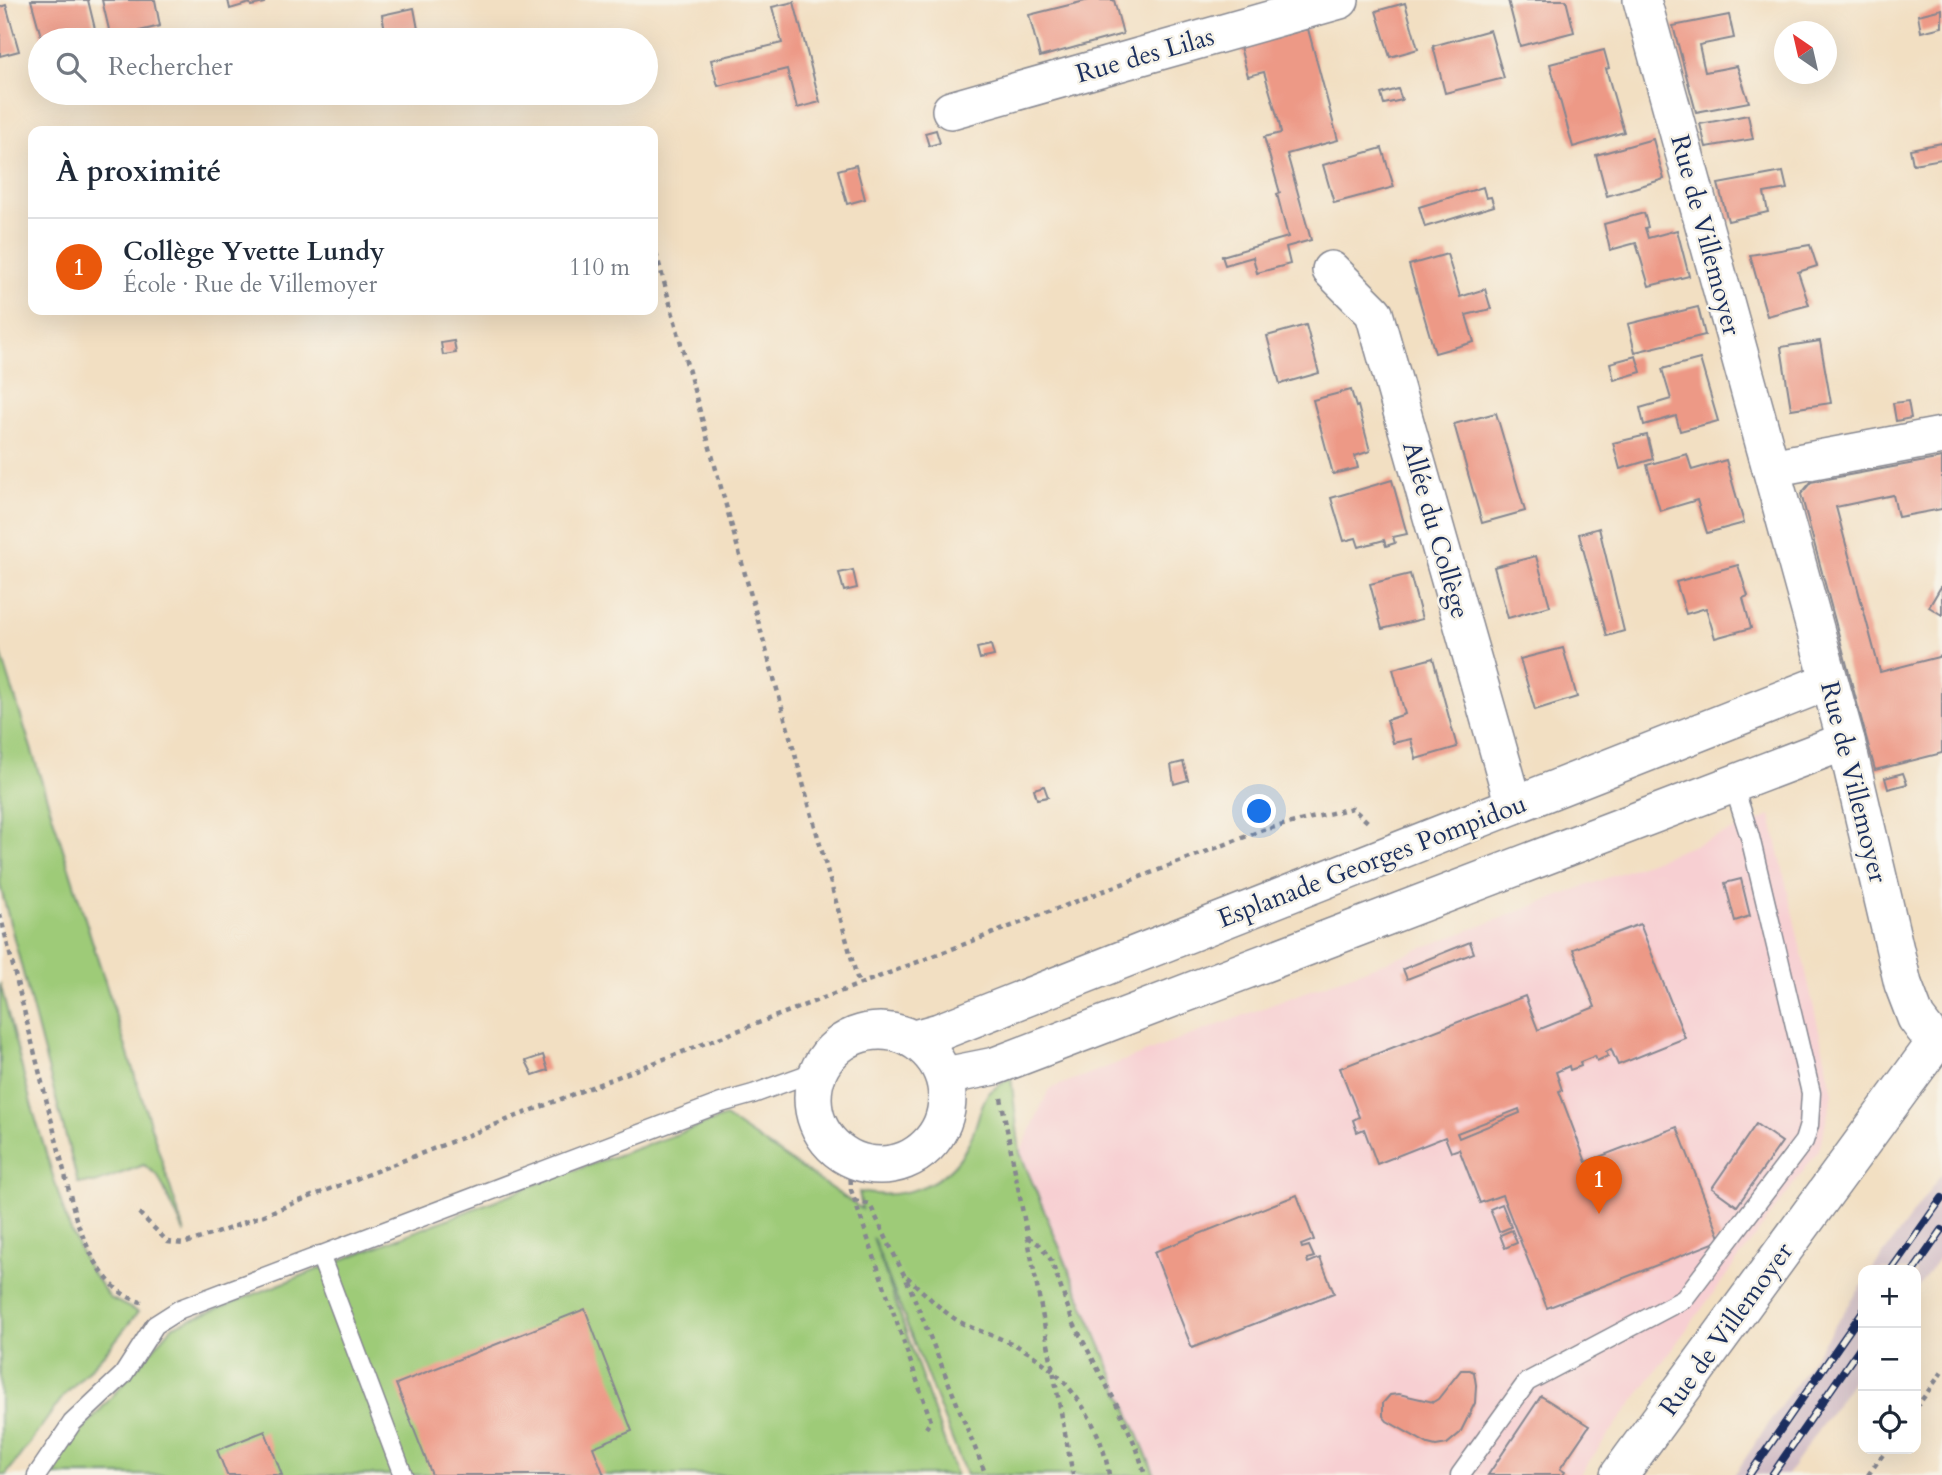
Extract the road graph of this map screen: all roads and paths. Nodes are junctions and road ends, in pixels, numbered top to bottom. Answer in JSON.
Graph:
{"nodes":[{"id":1,"x":1340,"y":0,"type":"edge"},
{"id":2,"x":1642,"y":0,"type":"edge"},
{"id":3,"x":951,"y":110,"type":"dead end"},
{"id":4,"x":658,"y":260,"type":"edge"},
{"id":5,"x":1331,"y":270,"type":"dead end"},
{"id":6,"x":1942,"y":436,"type":"edge"},
{"id":7,"x":1770,"y":468,"type":"junction"},
{"id":8,"x":1829,"y":681,"type":"junction"},
{"id":9,"x":1846,"y":741,"type":"junction"},
{"id":10,"x":1733,"y":784,"type":"junction"},
{"id":11,"x":1514,"y":805,"type":"junction"},
{"id":12,"x":1399,"y":850,"type":"junction"},
{"id":13,"x":0,"y":914,"type":"edge"},
{"id":14,"x":859,"y":985,"type":"junction"},
{"id":15,"x":914,"y":1038,"type":"junction"},
{"id":16,"x":1938,"y":1046,"type":"edge"},
{"id":17,"x":995,"y":1066,"type":"junction"},
{"id":18,"x":818,"y":1070,"type":"junction"},
{"id":19,"x":945,"y":1076,"type":"junction"},
{"id":20,"x":850,"y":1159,"type":"junction"},
{"id":21,"x":854,"y":1201,"type":"junction"},
{"id":22,"x":139,"y":1213,"type":"dead end"},
{"id":23,"x":1027,"y":1236,"type":"junction"},
{"id":24,"x":320,"y":1255,"type":"junction"},
{"id":25,"x":904,"y":1275,"type":"junction"},
{"id":26,"x":150,"y":1303,"type":"dead end"},
{"id":27,"x":1052,"y":1369,"type":"junction"},
{"id":28,"x":1942,"y":1372,"type":"edge"},
{"id":29,"x":1921,"y":1401,"type":"edge"},
{"id":30,"x":926,"y":1428,"type":"dead end"},
{"id":31,"x":1883,"y":1454,"type":"edge"},
{"id":32,"x":37,"y":1475,"type":"edge"},
{"id":33,"x":404,"y":1475,"type":"edge"},
{"id":34,"x":986,"y":1475,"type":"edge"},
{"id":35,"x":1073,"y":1475,"type":"edge"},
{"id":36,"x":1109,"y":1475,"type":"edge"},
{"id":37,"x":1145,"y":1475,"type":"edge"},
{"id":38,"x":1460,"y":1475,"type":"edge"},
{"id":39,"x":1619,"y":1475,"type":"edge"},
{"id":40,"x":1868,"y":1475,"type":"edge"}],
"edges":[{"from":1,"to":3,"type":"street","name":"Rue des Lilas"},
{"from":2,"to":7,"type":"street","name":"Rue de Villemoyer"},
{"from":4,"to":14,"type":"path"},
{"from":5,"to":11,"type":"street","name":"Allée du Collège"},
{"from":6,"to":7,"type":"street"},
{"from":7,"to":8,"type":"street","name":"Rue de Villemoyer"},
{"from":8,"to":9,"type":"street","name":"Rue de Villemoyer"},
{"from":8,"to":11,"type":"street","name":"Esplanade Georges Pompidou"},
{"from":9,"to":10,"type":"street"},
{"from":9,"to":16,"type":"street","name":"Rue de Villemoyer"},
{"from":10,"to":17,"type":"street"},
{"from":10,"to":38,"type":"lane"},
{"from":11,"to":12,"type":"street","name":"Esplanade Georges Pompidou"},
{"from":12,"to":14,"type":"path"},
{"from":12,"to":15,"type":"street","name":"Esplanade Georges Pompidou"},
{"from":13,"to":26,"type":"path"},
{"from":14,"to":22,"type":"path"},
{"from":15,"to":18,"type":"street"},
{"from":15,"to":19,"type":"street"},
{"from":16,"to":39,"type":"street","name":"Rue de Villemoyer"},
{"from":17,"to":19,"type":"street"},
{"from":17,"to":23,"type":"path"},
{"from":18,"to":20,"type":"street"},
{"from":18,"to":24,"type":"lane"},
{"from":19,"to":20,"type":"street"},
{"from":20,"to":21,"type":"path"},
{"from":21,"to":25,"type":"path"},
{"from":21,"to":30,"type":"path"},
{"from":23,"to":27,"type":"path"},
{"from":23,"to":37,"type":"path"},
{"from":24,"to":32,"type":"lane"},
{"from":24,"to":33,"type":"lane"},
{"from":25,"to":27,"type":"path"},
{"from":25,"to":34,"type":"path"},
{"from":27,"to":35,"type":"path"},
{"from":27,"to":36,"type":"path"},
{"from":28,"to":29,"type":"path"},
{"from":31,"to":40,"type":"path"}]}
